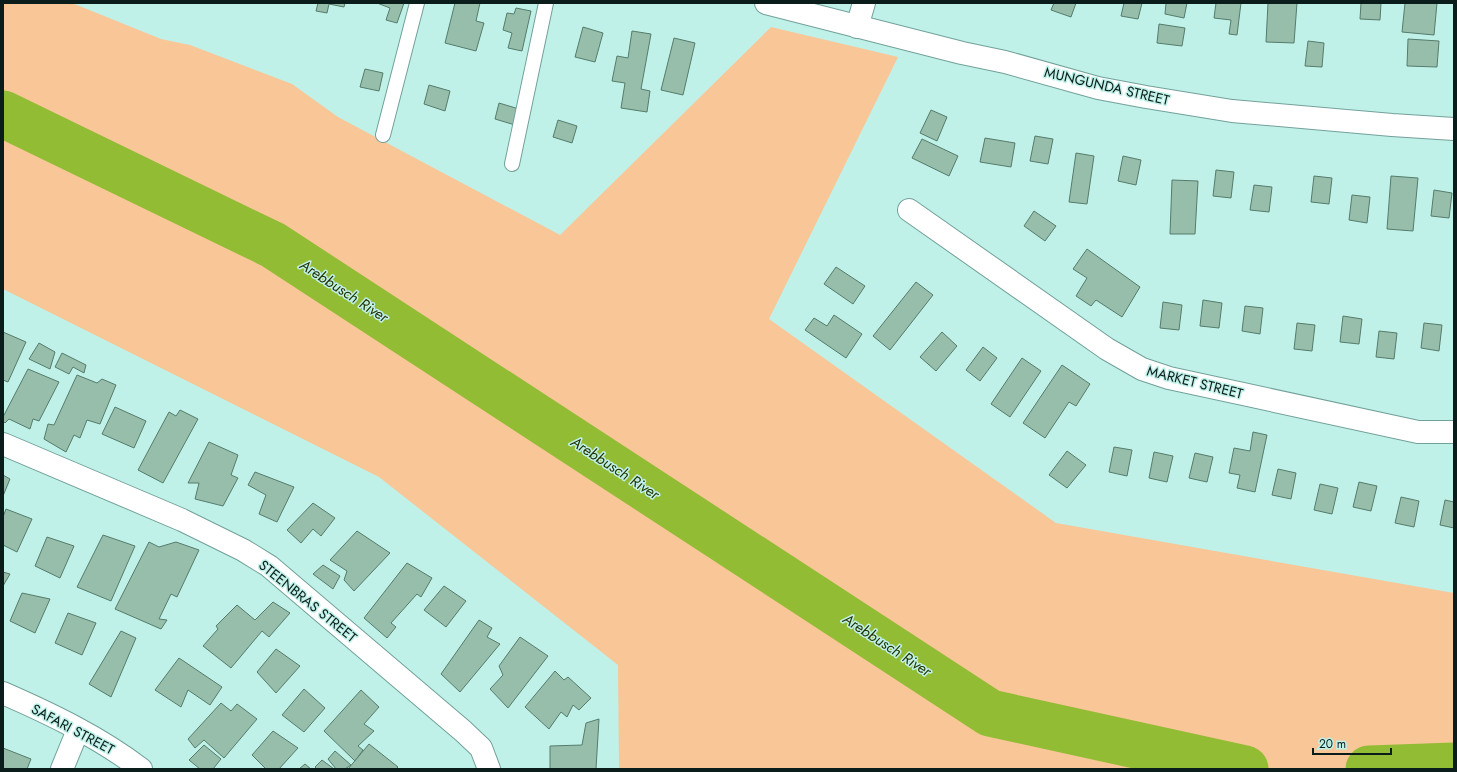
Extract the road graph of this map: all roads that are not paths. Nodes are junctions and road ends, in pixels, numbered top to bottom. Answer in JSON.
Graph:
{"nodes":[{"id":1,"x":417,"y":3,"type":"edge"},
{"id":2,"x":546,"y":3,"type":"edge"},
{"id":3,"x":766,"y":3,"type":"edge"},
{"id":4,"x":864,"y":3,"type":"edge"},
{"id":5,"x":858,"y":27,"type":"junction"},
{"id":6,"x":1454,"y":129,"type":"edge"},
{"id":7,"x":383,"y":135,"type":"dead end"},
{"id":8,"x":512,"y":164,"type":"dead end"},
{"id":9,"x":909,"y":210,"type":"dead end"},
{"id":10,"x":1454,"y":432,"type":"edge"},
{"id":11,"x":3,"y":444,"type":"edge"},
{"id":12,"x":3,"y":693,"type":"edge"},
{"id":13,"x":78,"y":730,"type":"junction"},
{"id":14,"x":62,"y":769,"type":"edge"},
{"id":15,"x":141,"y":769,"type":"edge"},
{"id":16,"x":489,"y":769,"type":"edge"}],
"edges":[{"from":1,"to":7,"type":"lane"},
{"from":2,"to":8,"type":"lane"},
{"from":3,"to":5,"type":"street","name":"MUNGUNDA STREET"},
{"from":4,"to":5,"type":"street"},
{"from":5,"to":6,"type":"street","name":"MUNGUNDA STREET"},
{"from":9,"to":10,"type":"street","name":"MARKET STREET"},
{"from":11,"to":16,"type":"street","name":"STEENBRAS STREET"},
{"from":12,"to":13,"type":"street","name":"SAFARI STREET"},
{"from":13,"to":14,"type":"street"},
{"from":13,"to":15,"type":"street","name":"SAFARI STREET"}]}
